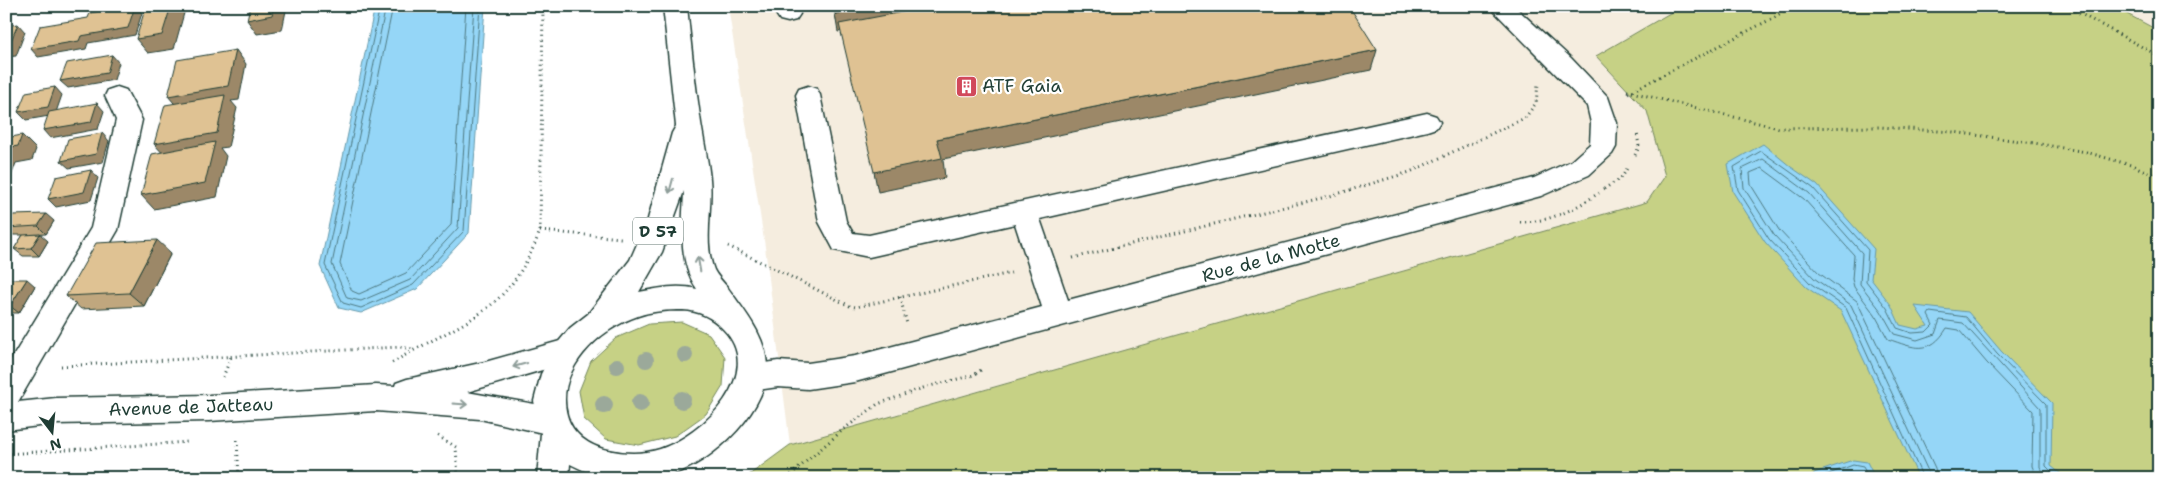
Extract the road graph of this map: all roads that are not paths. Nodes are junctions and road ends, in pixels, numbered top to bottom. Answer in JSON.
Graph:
{"nodes":[{"id":1,"x":675,"y":6,"type":"edge"},
{"id":2,"x":1500,"y":6,"type":"edge"},
{"id":3,"x":808,"y":95,"type":"dead end"},
{"id":4,"x":117,"y":96,"type":"dead end"},
{"id":5,"x":688,"y":122,"type":"junction"},
{"id":6,"x":1427,"y":122,"type":"dead end"},
{"id":7,"x":1024,"y":212,"type":"junction"},
{"id":8,"x":1059,"y":315,"type":"junction"},
{"id":9,"x":734,"y":320,"type":"junction"},
{"id":10,"x":595,"y":324,"type":"junction"},
{"id":11,"x":567,"y":351,"type":"junction"},
{"id":12,"x":751,"y":378,"type":"junction"},
{"id":13,"x":6,"y":395,"type":"edge"},
{"id":14,"x":376,"y":398,"type":"junction"},
{"id":15,"x":6,"y":417,"type":"edge"},
{"id":16,"x":554,"y":426,"type":"junction"},
{"id":17,"x":699,"y":446,"type":"junction"},
{"id":18,"x":553,"y":478,"type":"edge"},
{"id":19,"x":666,"y":478,"type":"edge"}],
"edges":[{"from":1,"to":5,"type":"street","number":"D 57"},
{"from":2,"to":8,"type":"street","name":"Rue de la Motte"},
{"from":3,"to":7,"type":"street"},
{"from":4,"to":13,"type":"street"},
{"from":9,"to":5,"type":"street","number":"D 57","one_way":true},
{"from":5,"to":10,"type":"street","number":"D 57","one_way":true},
{"from":6,"to":7,"type":"street"},
{"from":7,"to":8,"type":"street"},
{"from":8,"to":12,"type":"street","name":"Rue de la Motte"},
{"from":9,"to":10,"type":"street"},
{"from":9,"to":12,"type":"street"},
{"from":10,"to":11,"type":"street"},
{"from":11,"to":14,"type":"street","name":"Avenue de Jatteau","one_way":true},
{"from":11,"to":16,"type":"street"},
{"from":12,"to":17,"type":"street"},
{"from":14,"to":15,"type":"street","name":"Avenue de Jatteau"},
{"from":14,"to":16,"type":"street","name":"Avenue de Jatteau","one_way":true},
{"from":16,"to":17,"type":"street"},
{"from":16,"to":18,"type":"street"},
{"from":17,"to":19,"type":"street"}]}
